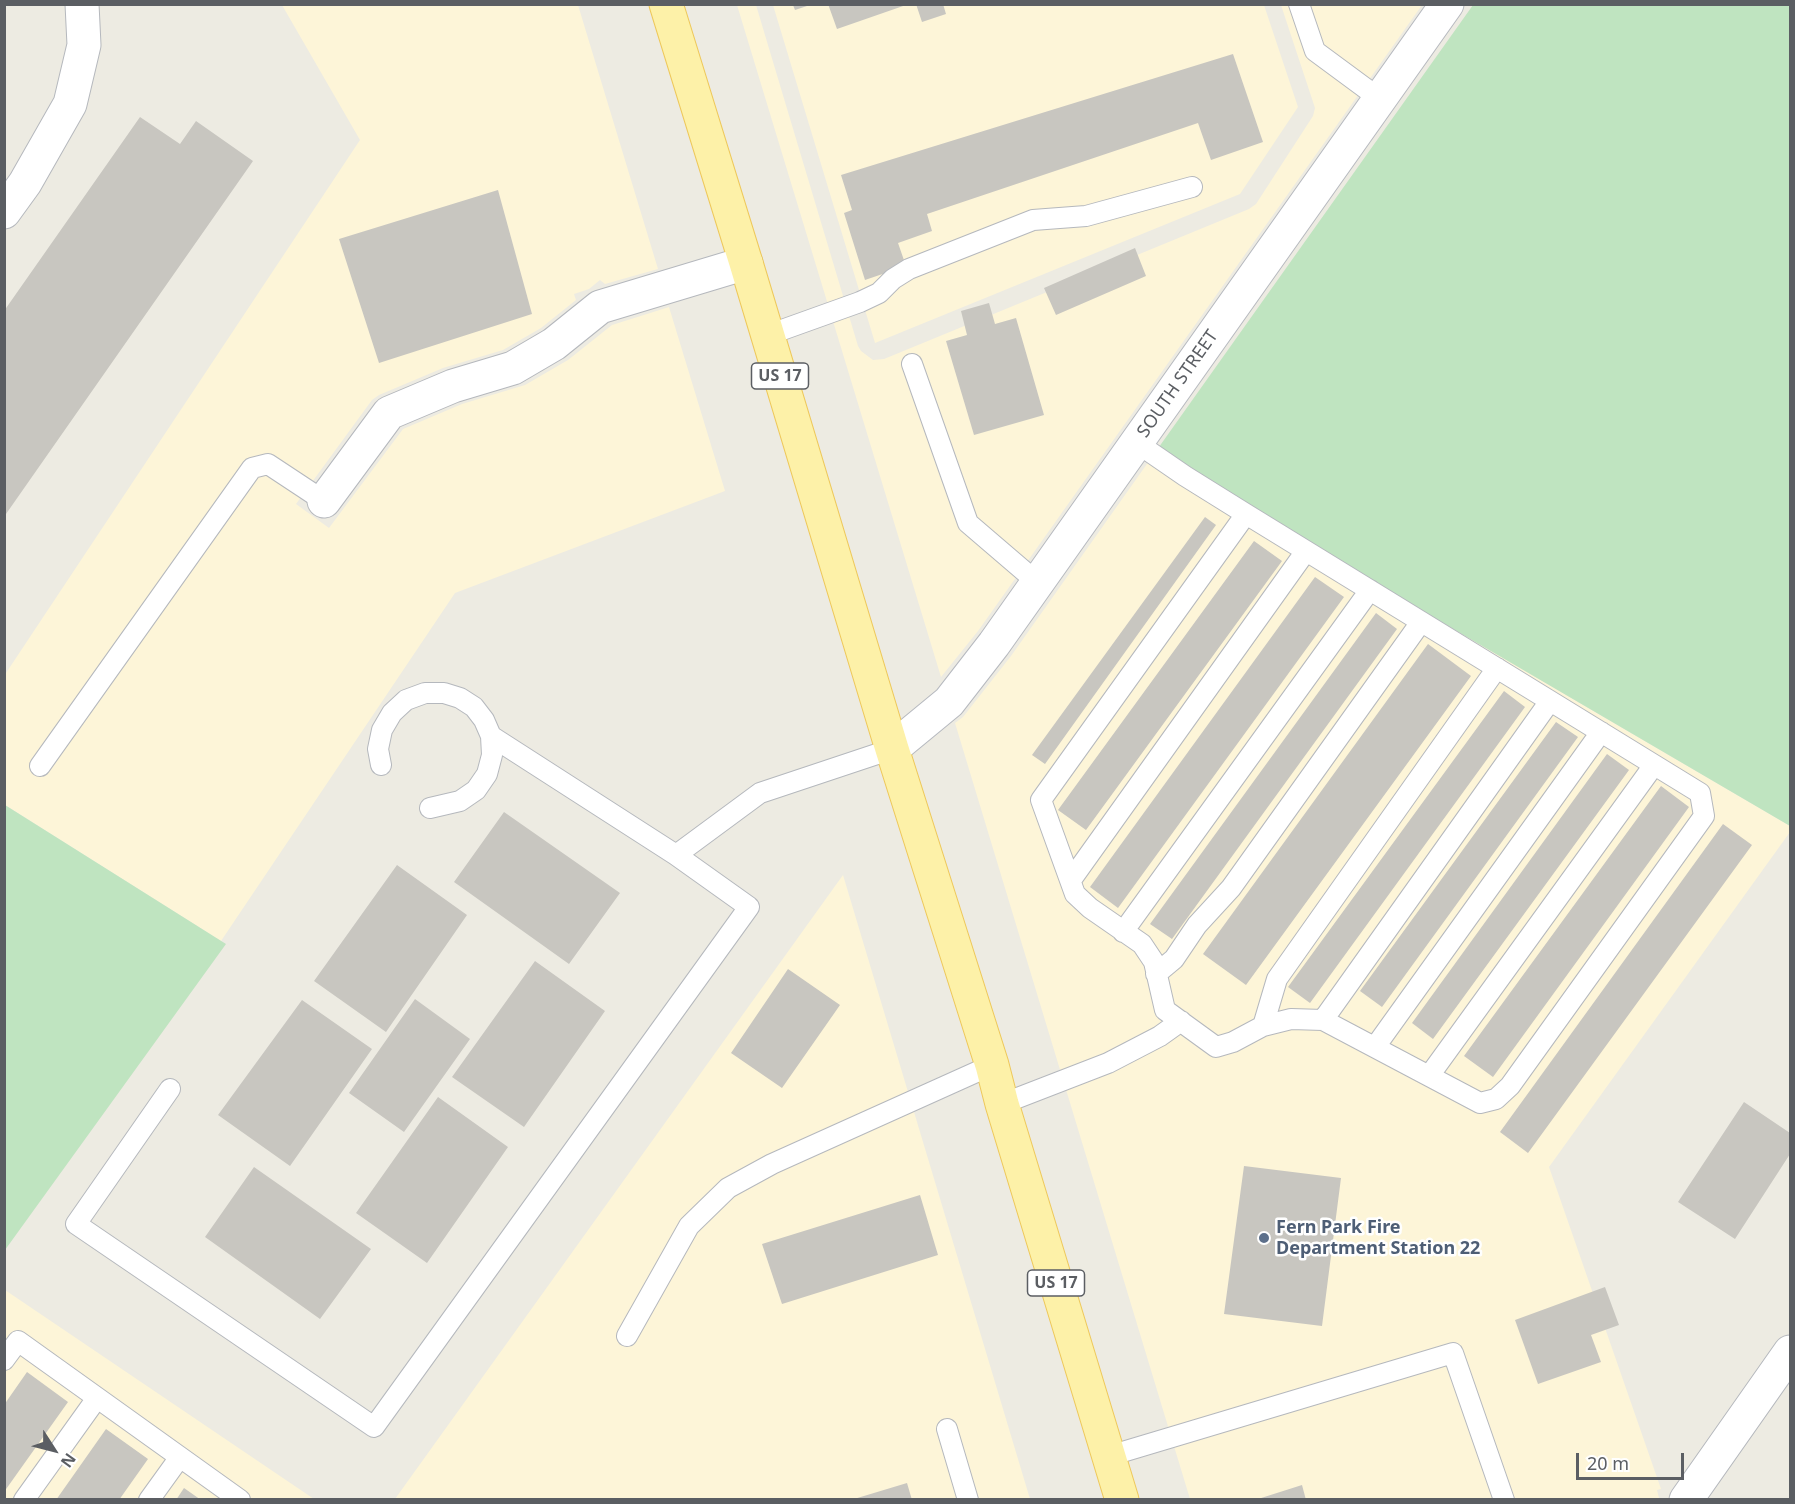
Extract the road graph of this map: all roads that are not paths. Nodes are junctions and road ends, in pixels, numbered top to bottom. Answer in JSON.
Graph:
{"nodes":[{"id":1,"x":82,"y":4,"type":"edge"},
{"id":2,"x":666,"y":4,"type":"edge"},
{"id":3,"x":1299,"y":4,"type":"edge"},
{"id":4,"x":1447,"y":4,"type":"edge"},
{"id":5,"x":1380,"y":99,"type":"junction"},
{"id":6,"x":1192,"y":187,"type":"dead end"},
{"id":7,"x":4,"y":212,"type":"edge"},
{"id":8,"x":746,"y":262,"type":"junction"},
{"id":9,"x":768,"y":335,"type":"junction"},
{"id":10,"x":912,"y":364,"type":"dead end"},
{"id":11,"x":1137,"y":443,"type":"junction"},
{"id":12,"x":324,"y":501,"type":"joint"},
{"id":13,"x":1246,"y":514,"type":"junction"},
{"id":14,"x":1306,"y":550,"type":"junction"},
{"id":15,"x":1038,"y":583,"type":"junction"},
{"id":16,"x":1370,"y":590,"type":"junction"},
{"id":17,"x":1421,"y":622,"type":"junction"},
{"id":18,"x":1497,"y":668,"type":"junction"},
{"id":19,"x":1550,"y":701,"type":"junction"},
{"id":20,"x":1601,"y":732,"type":"junction"},
{"id":21,"x":491,"y":735,"type":"junction"},
{"id":22,"x":892,"y":749,"type":"junction"},
{"id":23,"x":40,"y":765,"type":"dead end"},
{"id":24,"x":381,"y":765,"type":"dead end"},
{"id":25,"x":1654,"y":765,"type":"junction"},
{"id":26,"x":430,"y":808,"type":"dead end"},
{"id":27,"x":676,"y":855,"type":"junction"},
{"id":28,"x":1071,"y":880,"type":"junction"},
{"id":29,"x":1123,"y":932,"type":"junction"},
{"id":30,"x":1156,"y":974,"type":"junction"},
{"id":31,"x":1323,"y":1020,"type":"junction"},
{"id":32,"x":1181,"y":1022,"type":"junction"},
{"id":33,"x":1263,"y":1026,"type":"junction"},
{"id":34,"x":1375,"y":1047,"type":"junction"},
{"id":35,"x":992,"y":1065,"type":"junction"},
{"id":36,"x":1429,"y":1076,"type":"junction"},
{"id":37,"x":170,"y":1089,"type":"dead end"},
{"id":38,"x":1002,"y":1104,"type":"junction"},
{"id":39,"x":627,"y":1336,"type":"dead end"},
{"id":40,"x":1791,"y":1352,"type":"edge"},
{"id":41,"x":4,"y":1360,"type":"edge"},
{"id":42,"x":97,"y":1398,"type":"junction"},
{"id":43,"x":947,"y":1429,"type":"dead end"},
{"id":44,"x":180,"y":1456,"type":"junction"},
{"id":45,"x":1109,"y":1456,"type":"junction"},
{"id":46,"x":24,"y":1500,"type":"edge"},
{"id":47,"x":149,"y":1500,"type":"edge"},
{"id":48,"x":240,"y":1500,"type":"edge"},
{"id":49,"x":968,"y":1500,"type":"edge"},
{"id":50,"x":1122,"y":1500,"type":"edge"},
{"id":51,"x":1504,"y":1500,"type":"edge"},
{"id":52,"x":1686,"y":1500,"type":"edge"}],
"edges":[{"from":1,"to":7,"type":"street"},
{"from":2,"to":8,"type":"main road","number":"US 17"},
{"from":3,"to":5,"type":"lane"},
{"from":4,"to":5,"type":"street","name":"SOUTH STREET"},
{"from":5,"to":11,"type":"street","name":"SOUTH STREET"},
{"from":6,"to":9,"type":"lane"},
{"from":8,"to":9,"type":"main road","number":"US 17"},
{"from":8,"to":12,"type":"street"},
{"from":9,"to":22,"type":"main road","number":"US 17"},
{"from":10,"to":15,"type":"lane"},
{"from":11,"to":13,"type":"lane"},
{"from":11,"to":15,"type":"street","name":"SOUTH STREET"},
{"from":12,"to":23,"type":"lane"},
{"from":13,"to":14,"type":"lane"},
{"from":13,"to":28,"type":"lane"},
{"from":14,"to":16,"type":"lane"},
{"from":14,"to":28,"type":"lane"},
{"from":15,"to":22,"type":"street","name":"SOUTH STREET"},
{"from":16,"to":17,"type":"lane"},
{"from":16,"to":29,"type":"lane"},
{"from":17,"to":18,"type":"lane"},
{"from":17,"to":30,"type":"lane"},
{"from":18,"to":19,"type":"lane"},
{"from":18,"to":33,"type":"lane"},
{"from":19,"to":20,"type":"lane"},
{"from":19,"to":31,"type":"lane"},
{"from":20,"to":25,"type":"lane"},
{"from":20,"to":34,"type":"lane"},
{"from":21,"to":24,"type":"lane"},
{"from":21,"to":26,"type":"lane"},
{"from":21,"to":27,"type":"lane"},
{"from":22,"to":27,"type":"lane"},
{"from":22,"to":35,"type":"main road","number":"US 17"},
{"from":25,"to":36,"type":"lane"},
{"from":25,"to":36,"type":"lane"},
{"from":27,"to":37,"type":"lane"},
{"from":28,"to":29,"type":"lane"},
{"from":29,"to":30,"type":"lane"},
{"from":30,"to":32,"type":"lane"},
{"from":31,"to":33,"type":"lane"},
{"from":31,"to":34,"type":"lane"},
{"from":32,"to":33,"type":"lane"},
{"from":32,"to":38,"type":"lane"},
{"from":34,"to":36,"type":"lane"},
{"from":35,"to":38,"type":"main road","number":"US 17"},
{"from":35,"to":39,"type":"lane"},
{"from":38,"to":45,"type":"main road","number":"US 17"},
{"from":40,"to":52,"type":"street"},
{"from":41,"to":42,"type":"lane"},
{"from":42,"to":44,"type":"lane"},
{"from":42,"to":46,"type":"lane"},
{"from":43,"to":49,"type":"lane"},
{"from":44,"to":47,"type":"lane"},
{"from":44,"to":48,"type":"lane"},
{"from":45,"to":50,"type":"main road","number":"US 17"},
{"from":45,"to":51,"type":"lane"}]}
